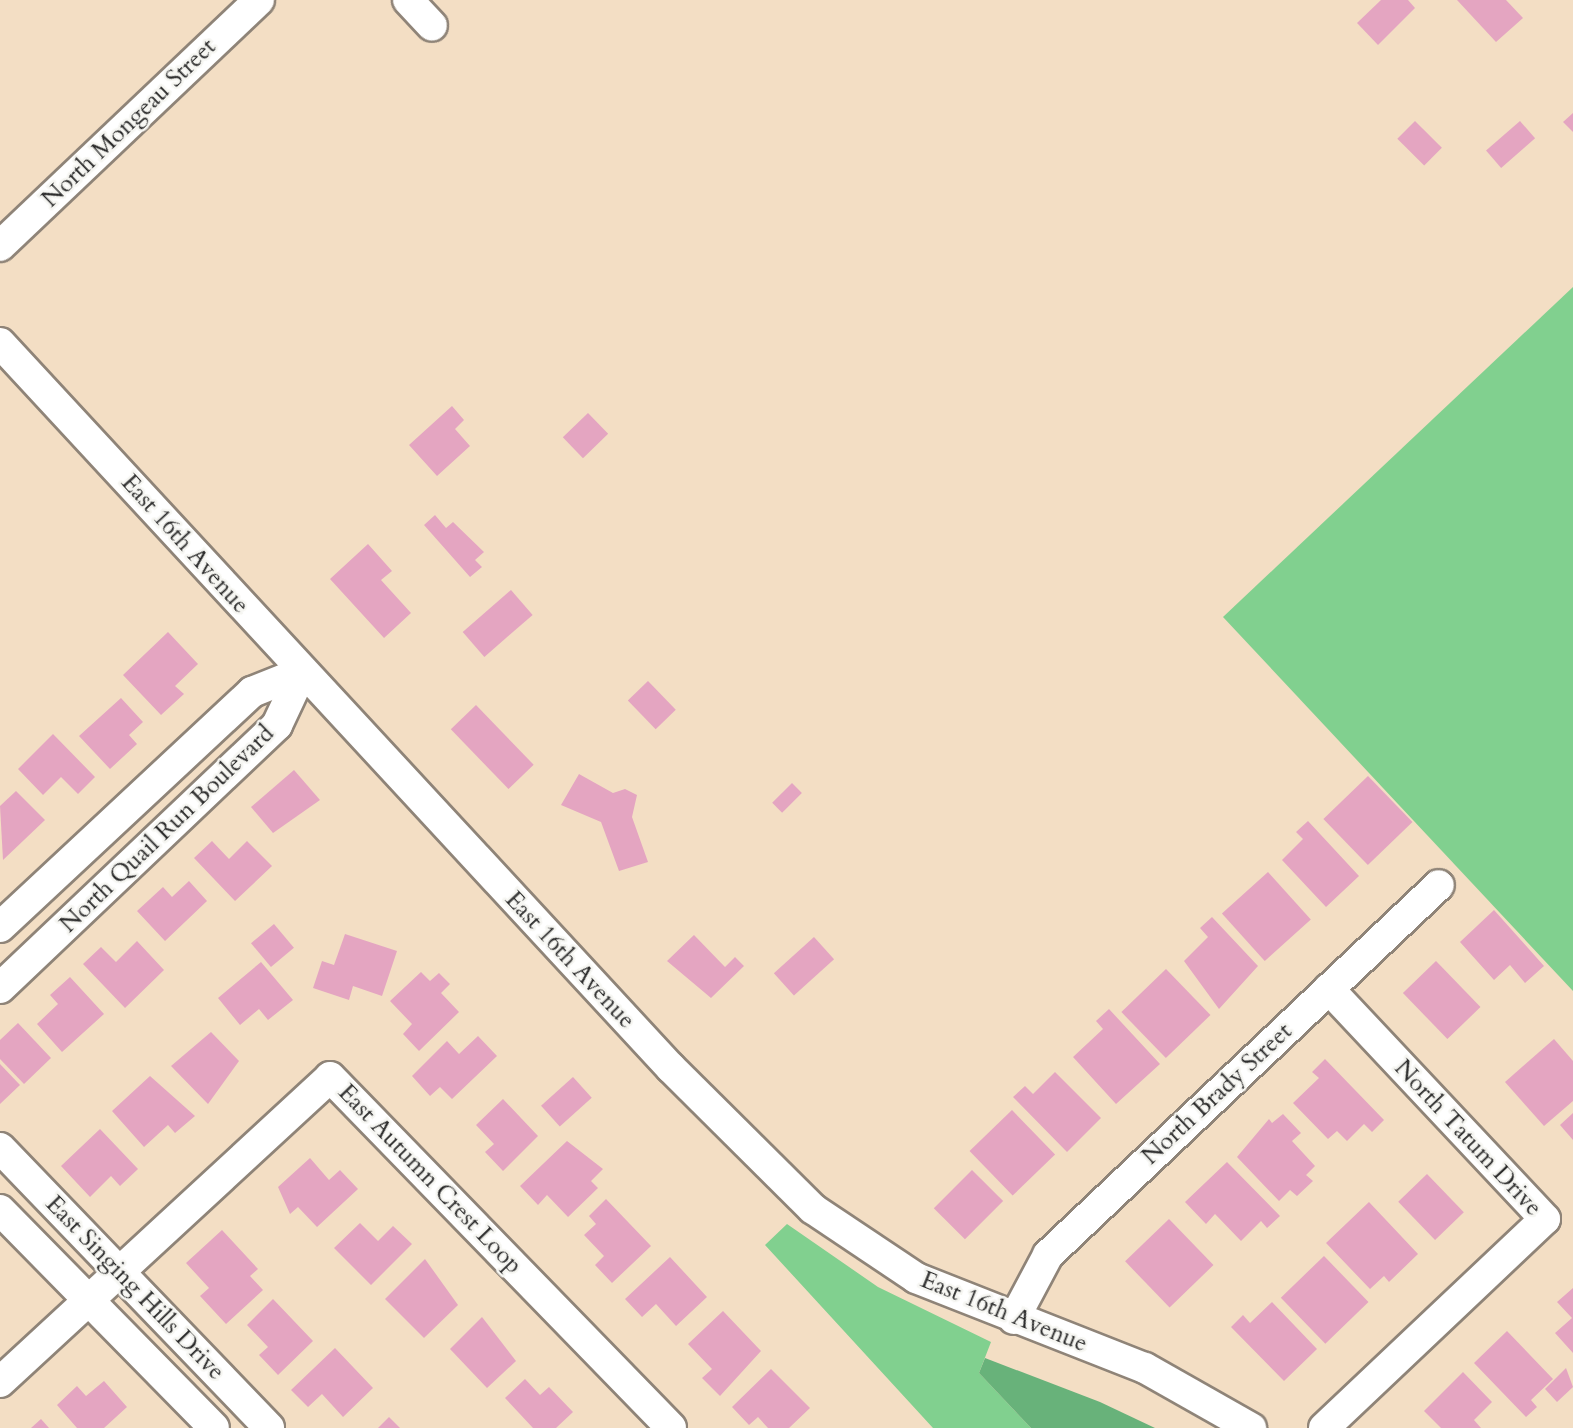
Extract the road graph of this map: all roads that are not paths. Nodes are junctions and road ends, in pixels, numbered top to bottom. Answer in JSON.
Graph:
{"nodes":[{"id":1,"x":258,"y":0,"type":"edge"},
{"id":2,"x":408,"y":0,"type":"edge"},
{"id":3,"x":432,"y":26,"type":"dead end"},
{"id":4,"x":0,"y":246,"type":"edge"},
{"id":5,"x":0,"y":342,"type":"edge"},
{"id":6,"x":302,"y":672,"type":"junction"},
{"id":7,"x":1439,"y":885,"type":"dead end"},
{"id":8,"x":0,"y":927,"type":"edge"},
{"id":9,"x":0,"y":988,"type":"edge"},
{"id":10,"x":1329,"y":989,"type":"junction"},
{"id":11,"x":0,"y":1148,"type":"edge"},
{"id":12,"x":0,"y":1210,"type":"edge"},
{"id":13,"x":119,"y":1272,"type":"junction"},
{"id":14,"x":89,"y":1300,"type":"junction"},
{"id":15,"x":1014,"y":1319,"type":"junction"},
{"id":16,"x":0,"y":1382,"type":"edge"},
{"id":17,"x":214,"y":1428,"type":"edge"},
{"id":18,"x":270,"y":1428,"type":"edge"},
{"id":19,"x":671,"y":1428,"type":"edge"},
{"id":20,"x":1251,"y":1428,"type":"edge"},
{"id":21,"x":1325,"y":1428,"type":"edge"}],
"edges":[{"from":1,"to":4,"type":"street","name":"North Mongeau Street"},
{"from":2,"to":3,"type":"street"},
{"from":5,"to":6,"type":"street","name":"East 16th Avenue"},
{"from":6,"to":8,"type":"street","name":"North Quail Run Boulevard"},
{"from":6,"to":9,"type":"street","name":"North Quail Run Boulevard"},
{"from":6,"to":15,"type":"street","name":"East 16th Avenue"},
{"from":7,"to":10,"type":"street","name":"North Brady Street"},
{"from":10,"to":15,"type":"street","name":"North Brady Street"},
{"from":10,"to":21,"type":"street","name":"North Tatum Drive"},
{"from":11,"to":13,"type":"street","name":"East Singing Hills Drive"},
{"from":12,"to":14,"type":"street","name":"East Singing Hills Drive"},
{"from":13,"to":14,"type":"street"},
{"from":13,"to":18,"type":"street","name":"East Singing Hills Drive"},
{"from":13,"to":19,"type":"street","name":"East Autumn Crest Loop"},
{"from":14,"to":16,"type":"street"},
{"from":14,"to":17,"type":"street","name":"East Singing Hills Drive"},
{"from":15,"to":20,"type":"street","name":"East 16th Avenue"}]}
